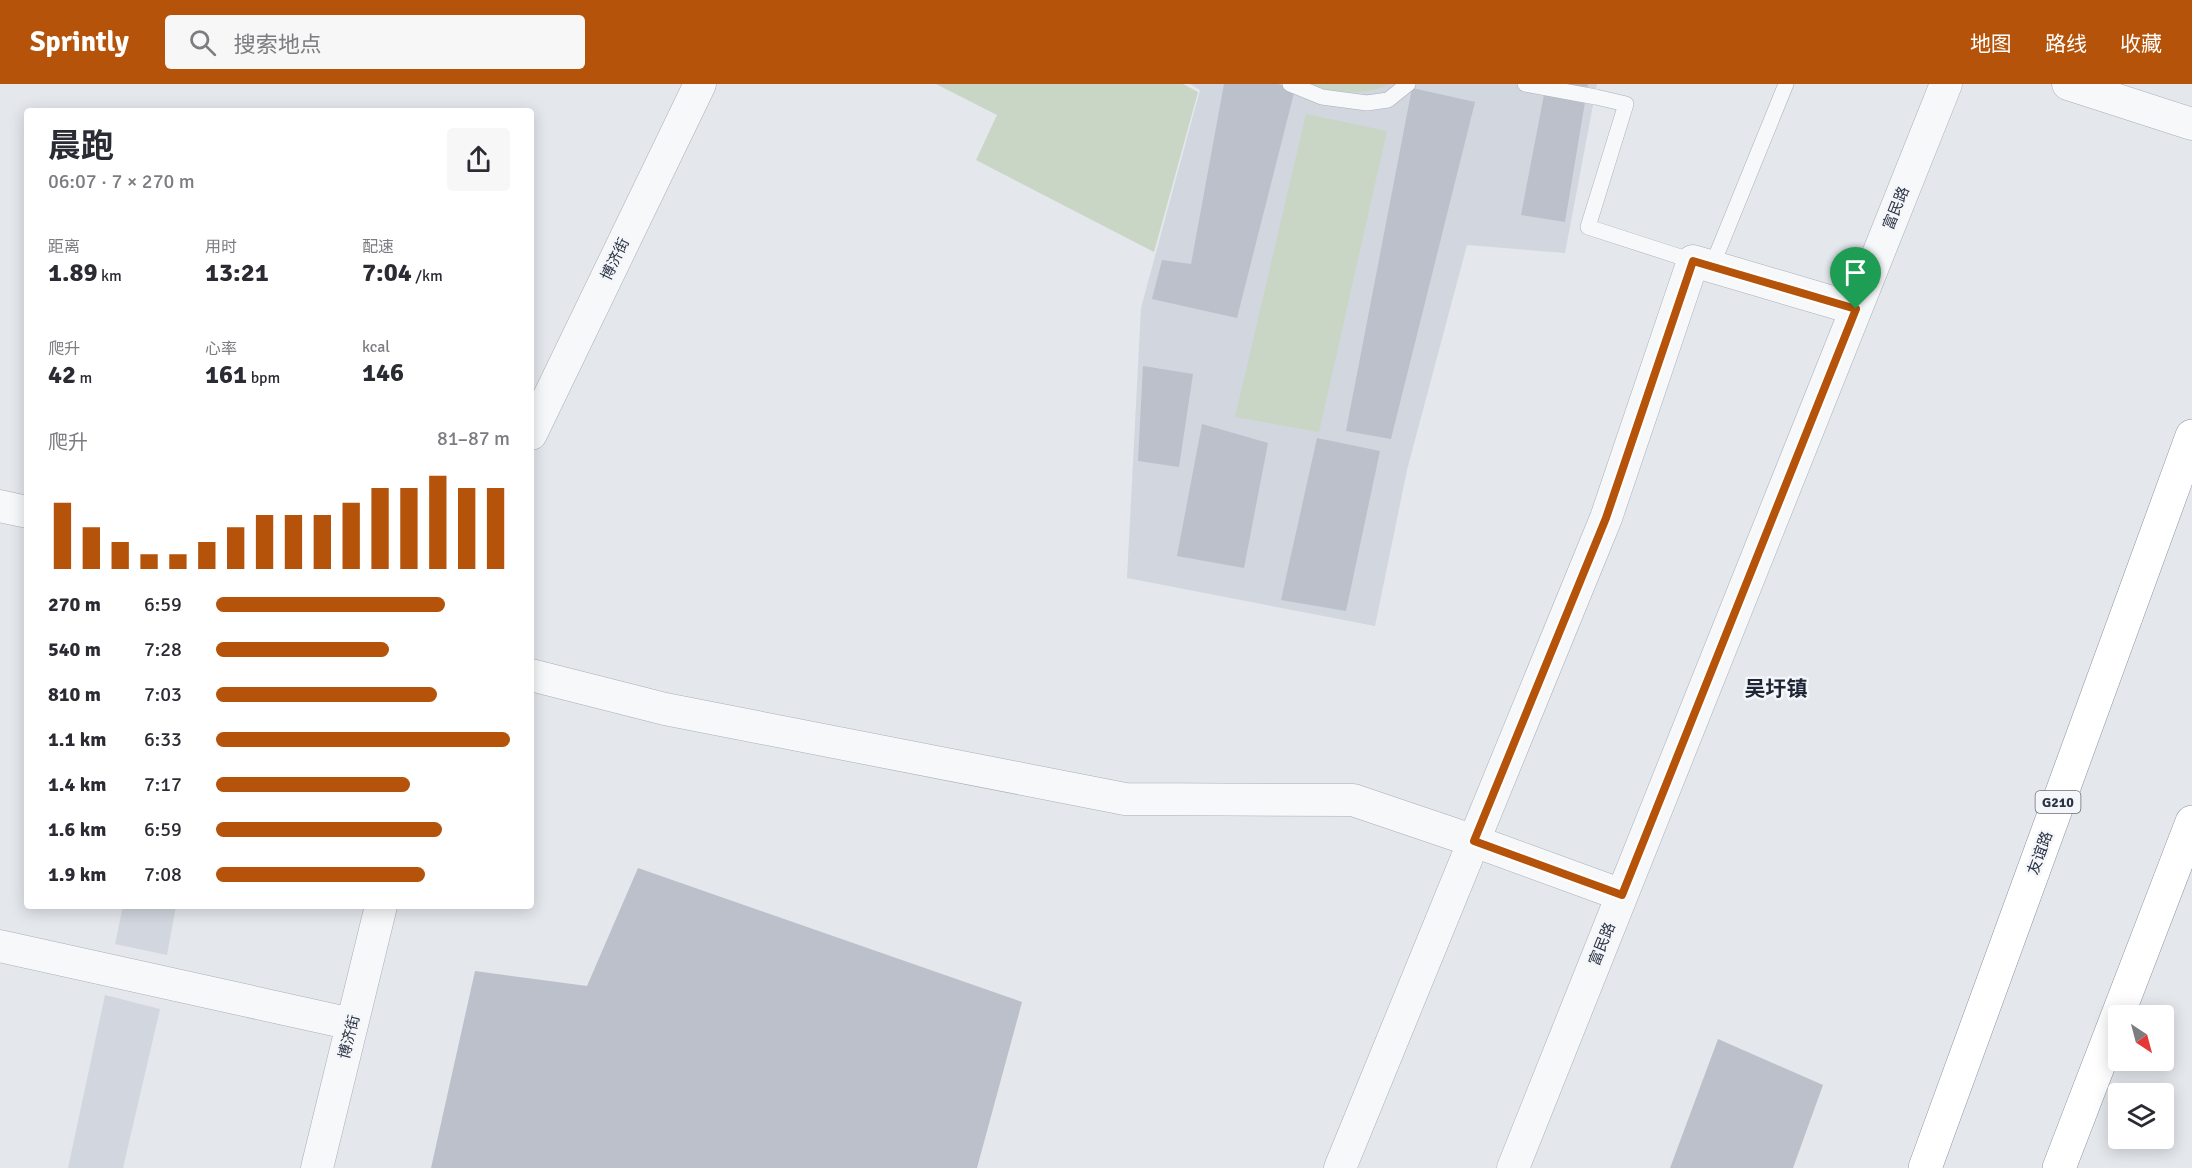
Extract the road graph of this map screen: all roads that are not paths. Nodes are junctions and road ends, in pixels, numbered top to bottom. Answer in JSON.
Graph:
{"nodes":[{"id":1,"x":700,"y":84,"type":"edge"},
{"id":2,"x":1290,"y":84,"type":"edge"},
{"id":3,"x":1408,"y":84,"type":"edge"},
{"id":4,"x":1525,"y":84,"type":"edge"},
{"id":5,"x":1786,"y":84,"type":"edge"},
{"id":6,"x":1946,"y":84,"type":"edge"},
{"id":7,"x":2068,"y":84,"type":"edge"},
{"id":8,"x":2192,"y":124,"type":"edge"},
{"id":9,"x":1702,"y":264,"type":"junction"},
{"id":10,"x":1856,"y":309,"type":"junction"},
{"id":11,"x":534,"y":428,"type":"edge"},
{"id":12,"x":2192,"y":436,"type":"edge"},
{"id":13,"x":0,"y":506,"type":"edge"},
{"id":14,"x":24,"y":511,"type":"edge"},
{"id":15,"x":534,"y":676,"type":"edge"},
{"id":16,"x":2192,"y":822,"type":"edge"},
{"id":17,"x":1474,"y":841,"type":"junction"},
{"id":18,"x":1622,"y":895,"type":"junction"},
{"id":19,"x":380,"y":909,"type":"edge"},
{"id":20,"x":0,"y":946,"type":"edge"},
{"id":21,"x":352,"y":1024,"type":"junction"},
{"id":22,"x":317,"y":1168,"type":"edge"},
{"id":23,"x":1340,"y":1168,"type":"edge"},
{"id":24,"x":1513,"y":1168,"type":"edge"},
{"id":25,"x":1925,"y":1168,"type":"edge"},
{"id":26,"x":2059,"y":1168,"type":"edge"}],
"edges":[{"from":1,"to":11,"type":"street","name":"博济街"},
{"from":2,"to":3,"type":"lane"},
{"from":4,"to":9,"type":"lane"},
{"from":5,"to":9,"type":"lane"},
{"from":6,"to":10,"type":"street","name":"富民路"},
{"from":7,"to":8,"type":"street"},
{"from":9,"to":10,"type":"street"},
{"from":9,"to":17,"type":"street"},
{"from":10,"to":18,"type":"street","name":"富民路"},
{"from":12,"to":25,"type":"highway","name":"友谊路","number":"G210"},
{"from":13,"to":14,"type":"street"},
{"from":15,"to":17,"type":"street"},
{"from":16,"to":26,"type":"highway"},
{"from":17,"to":18,"type":"street"},
{"from":17,"to":23,"type":"street"},
{"from":18,"to":24,"type":"street","name":"富民路"},
{"from":19,"to":21,"type":"street","name":"博济街"},
{"from":20,"to":21,"type":"street"},
{"from":21,"to":22,"type":"street","name":"博济街"}]}
